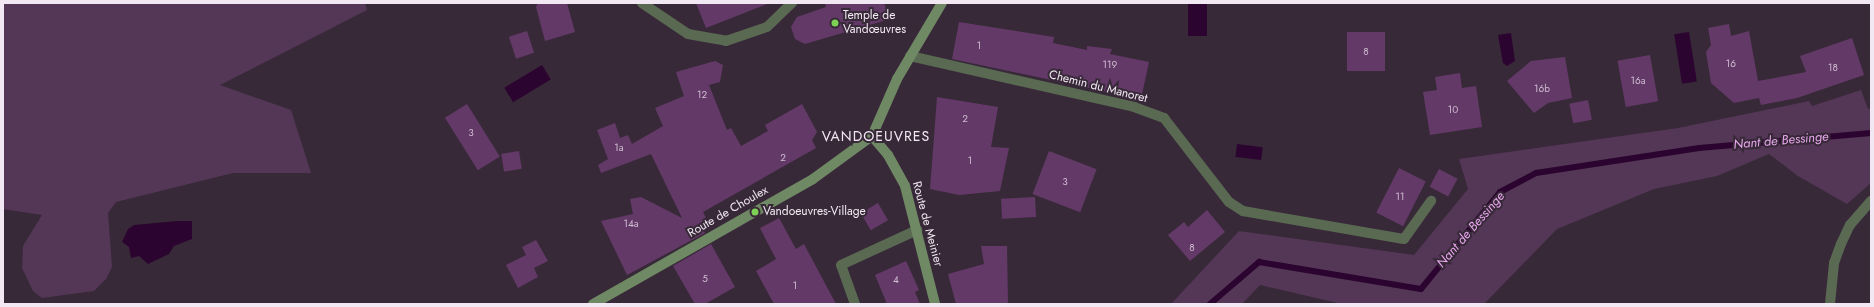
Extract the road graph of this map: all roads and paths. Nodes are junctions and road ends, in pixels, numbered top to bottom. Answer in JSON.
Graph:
{"nodes":[{"id":1,"x":642,"y":3,"type":"edge"},
{"id":2,"x":792,"y":3,"type":"edge"},
{"id":3,"x":942,"y":3,"type":"edge"},
{"id":4,"x":910,"y":56,"type":"junction"},
{"id":5,"x":872,"y":136,"type":"junction"},
{"id":6,"x":1432,"y":201,"type":"dead end"},
{"id":7,"x":1871,"y":201,"type":"edge"},
{"id":8,"x":917,"y":230,"type":"junction"},
{"id":9,"x":593,"y":304,"type":"edge"},
{"id":10,"x":855,"y":304,"type":"edge"},
{"id":11,"x":935,"y":304,"type":"edge"},
{"id":12,"x":1830,"y":304,"type":"edge"}],
"edges":[{"from":1,"to":2,"type":"street"},
{"from":3,"to":4,"type":"street"},
{"from":4,"to":5,"type":"street"},
{"from":4,"to":6,"type":"street","name":"Chemin du Manoret"},
{"from":5,"to":8,"type":"street","name":"Route de Meinier"},
{"from":5,"to":9,"type":"street","name":"Route de Choulex"},
{"from":7,"to":12,"type":"street"},
{"from":8,"to":10,"type":"street"},
{"from":8,"to":11,"type":"street","name":"Route de Meinier"}]}
